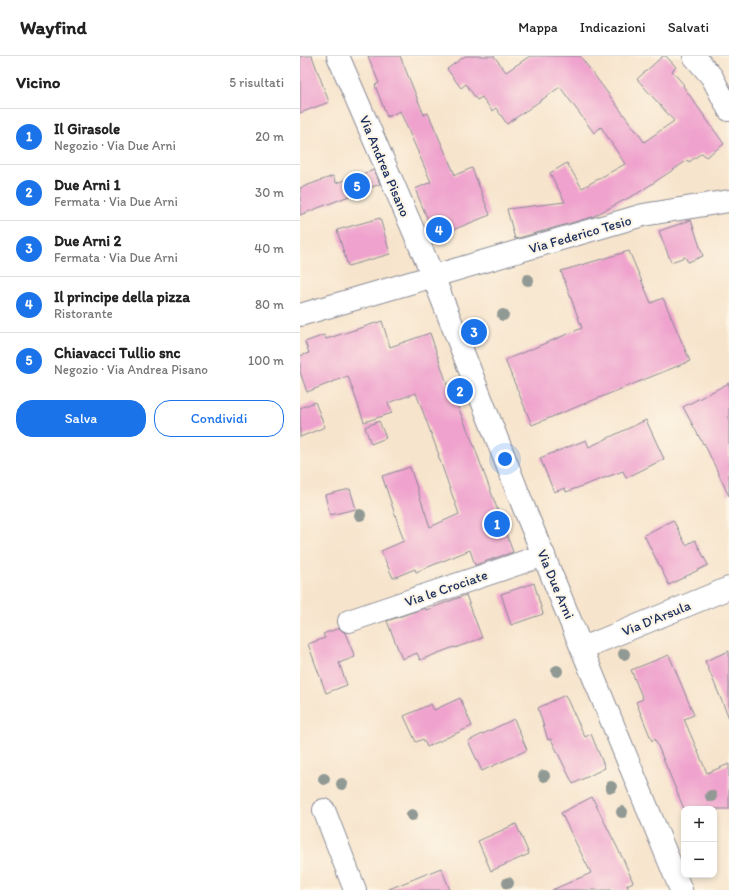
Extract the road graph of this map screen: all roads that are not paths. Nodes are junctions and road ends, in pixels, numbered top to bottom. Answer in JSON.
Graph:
{"nodes":[{"id":1,"x":338,"y":56,"type":"edge"},
{"id":2,"x":698,"y":57,"type":"edge"},
{"id":3,"x":729,"y":110,"type":"edge"},
{"id":4,"x":729,"y":201,"type":"edge"},
{"id":5,"x":433,"y":276,"type":"junction"},
{"id":6,"x":300,"y":315,"type":"edge"},
{"id":7,"x":544,"y":555,"type":"junction"},
{"id":8,"x":729,"y":588,"type":"edge"},
{"id":9,"x":349,"y":621,"type":"dead end"},
{"id":10,"x":583,"y":648,"type":"junction"},
{"id":11,"x":324,"y":810,"type":"dead end"},
{"id":12,"x":355,"y":890,"type":"edge"},
{"id":13,"x":681,"y":890,"type":"edge"}],
"edges":[{"from":1,"to":5,"type":"street","name":"Via Andrea Pisano"},
{"from":2,"to":3,"type":"street"},
{"from":4,"to":5,"type":"street","name":"Via Federico Tesio"},
{"from":5,"to":6,"type":"street","name":"Via Federico Tesio"},
{"from":5,"to":7,"type":"street","name":"Via Due Arni"},
{"from":7,"to":9,"type":"street","name":"Via le Crociate"},
{"from":7,"to":10,"type":"street","name":"Via Due Arni"},
{"from":8,"to":10,"type":"street","name":"Via D'Arsula"},
{"from":10,"to":13,"type":"street","name":"Via Due Arni"},
{"from":11,"to":12,"type":"street"}]}
